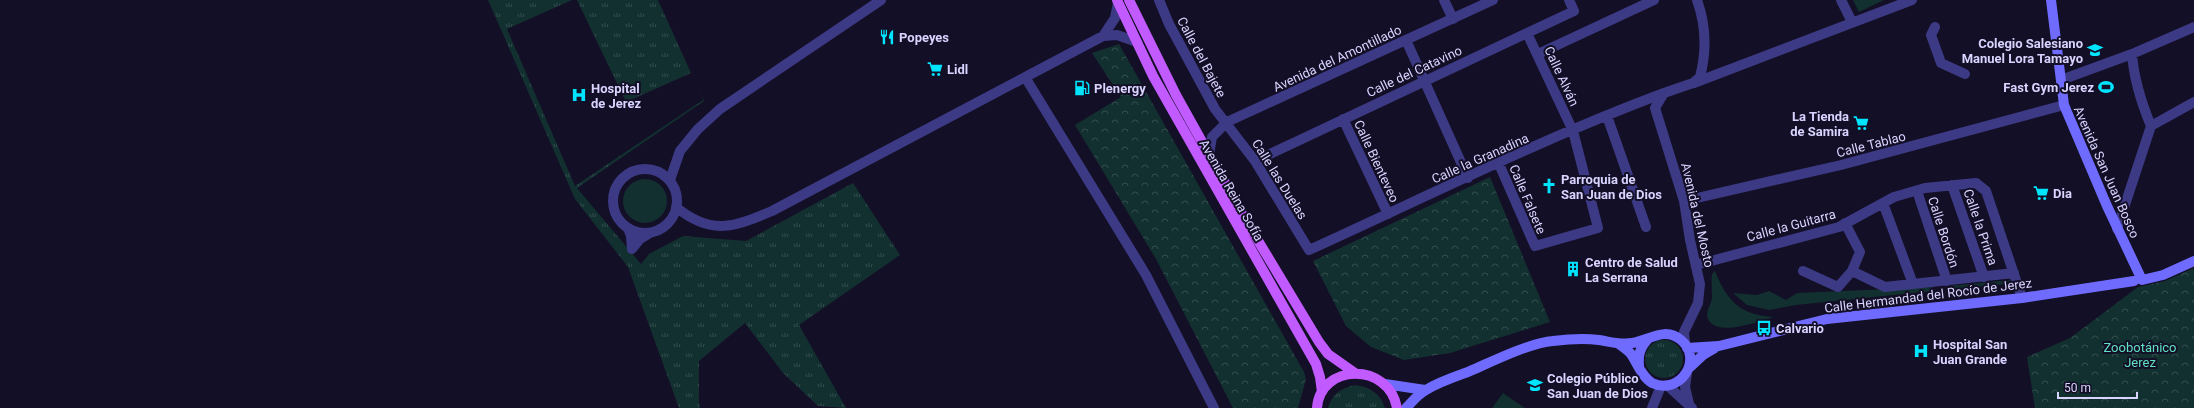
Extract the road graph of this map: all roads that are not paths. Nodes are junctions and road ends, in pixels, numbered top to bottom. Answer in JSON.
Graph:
{"nodes":[{"id":1,"x":880,"y":0,"type":"edge"},
{"id":2,"x":1129,"y":0,"type":"edge"},
{"id":3,"x":1159,"y":0,"type":"edge"},
{"id":4,"x":1444,"y":0,"type":"edge"},
{"id":5,"x":1493,"y":0,"type":"edge"},
{"id":6,"x":1569,"y":0,"type":"edge"},
{"id":7,"x":1654,"y":0,"type":"edge"},
{"id":8,"x":1697,"y":0,"type":"edge"},
{"id":9,"x":1842,"y":0,"type":"edge"},
{"id":10,"x":1912,"y":0,"type":"edge"},
{"id":11,"x":2051,"y":0,"type":"edge"},
{"id":12,"x":1117,"y":1,"type":"edge"},
{"id":13,"x":1453,"y":19,"type":"junction"},
{"id":14,"x":1852,"y":22,"type":"junction"},
{"id":15,"x":1935,"y":27,"type":"dead end"},
{"id":16,"x":2194,"y":27,"type":"edge"},
{"id":17,"x":1528,"y":33,"type":"junction"},
{"id":18,"x":1103,"y":36,"type":"junction"},
{"id":19,"x":1406,"y":40,"type":"junction"},
{"id":20,"x":1137,"y":42,"type":"junction"},
{"id":21,"x":1538,"y":54,"type":"junction"},
{"id":22,"x":2132,"y":54,"type":"junction"},
{"id":23,"x":1965,"y":74,"type":"dead end"},
{"id":24,"x":1025,"y":77,"type":"junction"},
{"id":25,"x":1424,"y":80,"type":"junction"},
{"id":26,"x":2061,"y":80,"type":"junction"},
{"id":27,"x":1692,"y":83,"type":"junction"},
{"id":28,"x":1664,"y":93,"type":"junction"},
{"id":29,"x":2194,"y":102,"type":"edge"},
{"id":30,"x":2064,"y":105,"type":"junction"},
{"id":31,"x":1607,"y":116,"type":"junction"},
{"id":32,"x":1343,"y":119,"type":"junction"},
{"id":33,"x":1227,"y":122,"type":"junction"},
{"id":34,"x":2151,"y":126,"type":"junction"},
{"id":35,"x":1573,"y":131,"type":"junction"},
{"id":36,"x":1209,"y":155,"type":"junction"},
{"id":37,"x":1256,"y":161,"type":"junction"},
{"id":38,"x":1499,"y":164,"type":"junction"},
{"id":39,"x":1468,"y":178,"type":"junction"},
{"id":40,"x":670,"y":180,"type":"junction"},
{"id":41,"x":1952,"y":185,"type":"junction"},
{"id":42,"x":1917,"y":190,"type":"junction"},
{"id":43,"x":1684,"y":201,"type":"junction"},
{"id":44,"x":1883,"y":203,"type":"junction"},
{"id":45,"x":676,"y":207,"type":"junction"},
{"id":46,"x":1388,"y":214,"type":"junction"},
{"id":47,"x":1845,"y":223,"type":"junction"},
{"id":48,"x":1646,"y":227,"type":"dead end"},
{"id":49,"x":628,"y":228,"type":"junction"},
{"id":50,"x":2117,"y":229,"type":"junction"},
{"id":51,"x":650,"y":233,"type":"junction"},
{"id":52,"x":1308,"y":250,"type":"joint"},
{"id":53,"x":2194,"y":261,"type":"edge"},
{"id":54,"x":1696,"y":265,"type":"junction"},
{"id":55,"x":1802,"y":271,"type":"dead end"},
{"id":56,"x":1852,"y":271,"type":"junction"},
{"id":57,"x":2014,"y":273,"type":"junction"},
{"id":58,"x":1984,"y":277,"type":"junction"},
{"id":59,"x":1947,"y":281,"type":"junction"},
{"id":60,"x":2138,"y":281,"type":"junction"},
{"id":61,"x":1913,"y":284,"type":"junction"},
{"id":62,"x":2022,"y":298,"type":"junction"},
{"id":63,"x":1688,"y":320,"type":"junction"},
{"id":64,"x":1668,"y":334,"type":"junction"},
{"id":65,"x":1648,"y":339,"type":"junction"},
{"id":66,"x":1619,"y":344,"type":"junction"},
{"id":67,"x":1686,"y":346,"type":"junction"},
{"id":68,"x":1719,"y":346,"type":"junction"},
{"id":69,"x":1639,"y":366,"type":"junction"},
{"id":70,"x":1688,"y":370,"type":"junction"},
{"id":71,"x":1355,"y":373,"type":"junction"},
{"id":72,"x":1385,"y":384,"type":"junction"},
{"id":73,"x":1664,"y":385,"type":"junction"},
{"id":74,"x":1425,"y":390,"type":"junction"},
{"id":75,"x":1322,"y":392,"type":"junction"},
{"id":76,"x":1691,"y":406,"type":"edge"},
{"id":77,"x":1214,"y":408,"type":"edge"},
{"id":78,"x":1316,"y":408,"type":"edge"},
{"id":79,"x":1398,"y":408,"type":"edge"},
{"id":80,"x":1406,"y":408,"type":"edge"},
{"id":81,"x":1652,"y":408,"type":"edge"}],
"edges":[{"from":1,"to":40,"type":"street"},
{"from":2,"to":36,"type":"main road","name":"Avenida Reina Sofía"},
{"from":3,"to":33,"type":"street","name":"Calle del Bajete"},
{"from":4,"to":13,"type":"street"},
{"from":5,"to":13,"type":"street","name":"Avenida del Amontillado"},
{"from":6,"to":17,"type":"street","name":"Calle del Catavino"},
{"from":7,"to":21,"type":"street"},
{"from":8,"to":27,"type":"street"},
{"from":9,"to":14,"type":"street"},
{"from":10,"to":14,"type":"street"},
{"from":11,"to":26,"type":"street","name":"Avenida San Juan Bosco"},
{"from":12,"to":18,"type":"street"},
{"from":12,"to":20,"type":"main road","name":"Avenida Reina Sofía"},
{"from":13,"to":19,"type":"street","name":"Avenida del Amontillado"},
{"from":14,"to":27,"type":"street"},
{"from":15,"to":23,"type":"street"},
{"from":16,"to":22,"type":"street"},
{"from":17,"to":21,"type":"street","name":"Calle Alván"},
{"from":17,"to":25,"type":"street","name":"Calle del Catavino"},
{"from":18,"to":20,"type":"street"},
{"from":18,"to":24,"type":"street"},
{"from":19,"to":25,"type":"street"},
{"from":19,"to":33,"type":"street","name":"Avenida del Amontillado"},
{"from":20,"to":75,"type":"main road","name":"Avenida Reina Sofía"},
{"from":21,"to":35,"type":"street","name":"Calle Alván"},
{"from":22,"to":26,"type":"street"},
{"from":22,"to":34,"type":"street"},
{"from":24,"to":45,"type":"street"},
{"from":24,"to":77,"type":"street"},
{"from":25,"to":32,"type":"street","name":"Calle del Catavino"},
{"from":25,"to":39,"type":"street"},
{"from":26,"to":30,"type":"street","name":"Avenida San Juan Bosco"},
{"from":27,"to":28,"type":"street"},
{"from":28,"to":31,"type":"street","name":"Calle la Granadina"},
{"from":28,"to":43,"type":"street","name":"Avenida del Mosto"},
{"from":29,"to":34,"type":"street"},
{"from":30,"to":43,"type":"street","name":"Calle Tablao"},
{"from":30,"to":50,"type":"street","name":"Avenida San Juan Bosco"},
{"from":31,"to":35,"type":"street","name":"Calle la Granadina"},
{"from":31,"to":48,"type":"street"},
{"from":32,"to":37,"type":"street","name":"Calle del Catavino"},
{"from":32,"to":46,"type":"street","name":"Calle Bienteveo"},
{"from":33,"to":36,"type":"street","name":"Avenida del Amontillado"},
{"from":33,"to":37,"type":"street","name":"Calle las Duelas"},
{"from":34,"to":50,"type":"street"},
{"from":35,"to":38,"type":"street","name":"Calle la Granadina"},
{"from":35,"to":38,"type":"street","name":"Calle Falsete"},
{"from":36,"to":71,"type":"main road","name":"Avenida Reina Sofía"},
{"from":37,"to":52,"type":"street","name":"Calle las Duelas"},
{"from":38,"to":39,"type":"street","name":"Calle la Granadina"},
{"from":39,"to":46,"type":"street","name":"Calle la Granadina"},
{"from":40,"to":45,"type":"street"},
{"from":40,"to":49,"type":"street"},
{"from":41,"to":42,"type":"street","name":"Calle la Guitarra"},
{"from":41,"to":57,"type":"street","name":"Calle la Guitarra"},
{"from":41,"to":58,"type":"street","name":"Calle la Prima"},
{"from":42,"to":44,"type":"street","name":"Calle la Guitarra"},
{"from":42,"to":59,"type":"street","name":"Calle Bordón"},
{"from":43,"to":54,"type":"street","name":"Avenida del Mosto"},
{"from":44,"to":47,"type":"street","name":"Calle la Guitarra"},
{"from":44,"to":61,"type":"street"},
{"from":45,"to":51,"type":"street"},
{"from":46,"to":52,"type":"street","name":"Calle la Granadina"},
{"from":47,"to":54,"type":"street","name":"Calle la Guitarra"},
{"from":47,"to":56,"type":"street"},
{"from":49,"to":51,"type":"street"},
{"from":49,"to":51,"type":"street"},
{"from":50,"to":60,"type":"street","name":"Avenida San Juan Bosco"},
{"from":53,"to":60,"type":"street","name":"Calle Hermandad del Rocío de Jerez"},
{"from":54,"to":63,"type":"street","name":"Avenida del Mosto"},
{"from":55,"to":56,"type":"street"},
{"from":56,"to":61,"type":"street"},
{"from":57,"to":58,"type":"street"},
{"from":57,"to":62,"type":"street","name":"Calle la Guitarra"},
{"from":58,"to":59,"type":"street"},
{"from":59,"to":61,"type":"street"},
{"from":60,"to":62,"type":"street","name":"Calle Hermandad del Rocío de Jerez"},
{"from":62,"to":68,"type":"street","name":"Calle Hermandad del Rocío de Jerez"},
{"from":63,"to":64,"type":"street","name":"Avenida del Mosto"},
{"from":63,"to":67,"type":"street","name":"Avenida del Mosto"},
{"from":64,"to":65,"type":"street"},
{"from":64,"to":67,"type":"street"},
{"from":65,"to":66,"type":"street"},
{"from":65,"to":69,"type":"street"},
{"from":66,"to":69,"type":"street"},
{"from":66,"to":74,"type":"street"},
{"from":67,"to":68,"type":"street","name":"Calle Hermandad del Rocío de Jerez"},
{"from":67,"to":70,"type":"street"},
{"from":68,"to":70,"type":"street","name":"Calle Hermandad del Rocío de Jerez"},
{"from":69,"to":73,"type":"street"},
{"from":70,"to":73,"type":"street","name":"Calle Hermandad del Rocío de Jerez"},
{"from":70,"to":76,"type":"street"},
{"from":71,"to":72,"type":"main road","name":"Avenida Reina Sofía"},
{"from":71,"to":75,"type":"main road"},
{"from":72,"to":74,"type":"street"},
{"from":72,"to":79,"type":"main road","name":"Avenida Reina Sofía"},
{"from":73,"to":76,"type":"street"},
{"from":73,"to":81,"type":"street"},
{"from":74,"to":80,"type":"street"},
{"from":75,"to":78,"type":"main road"}]}
